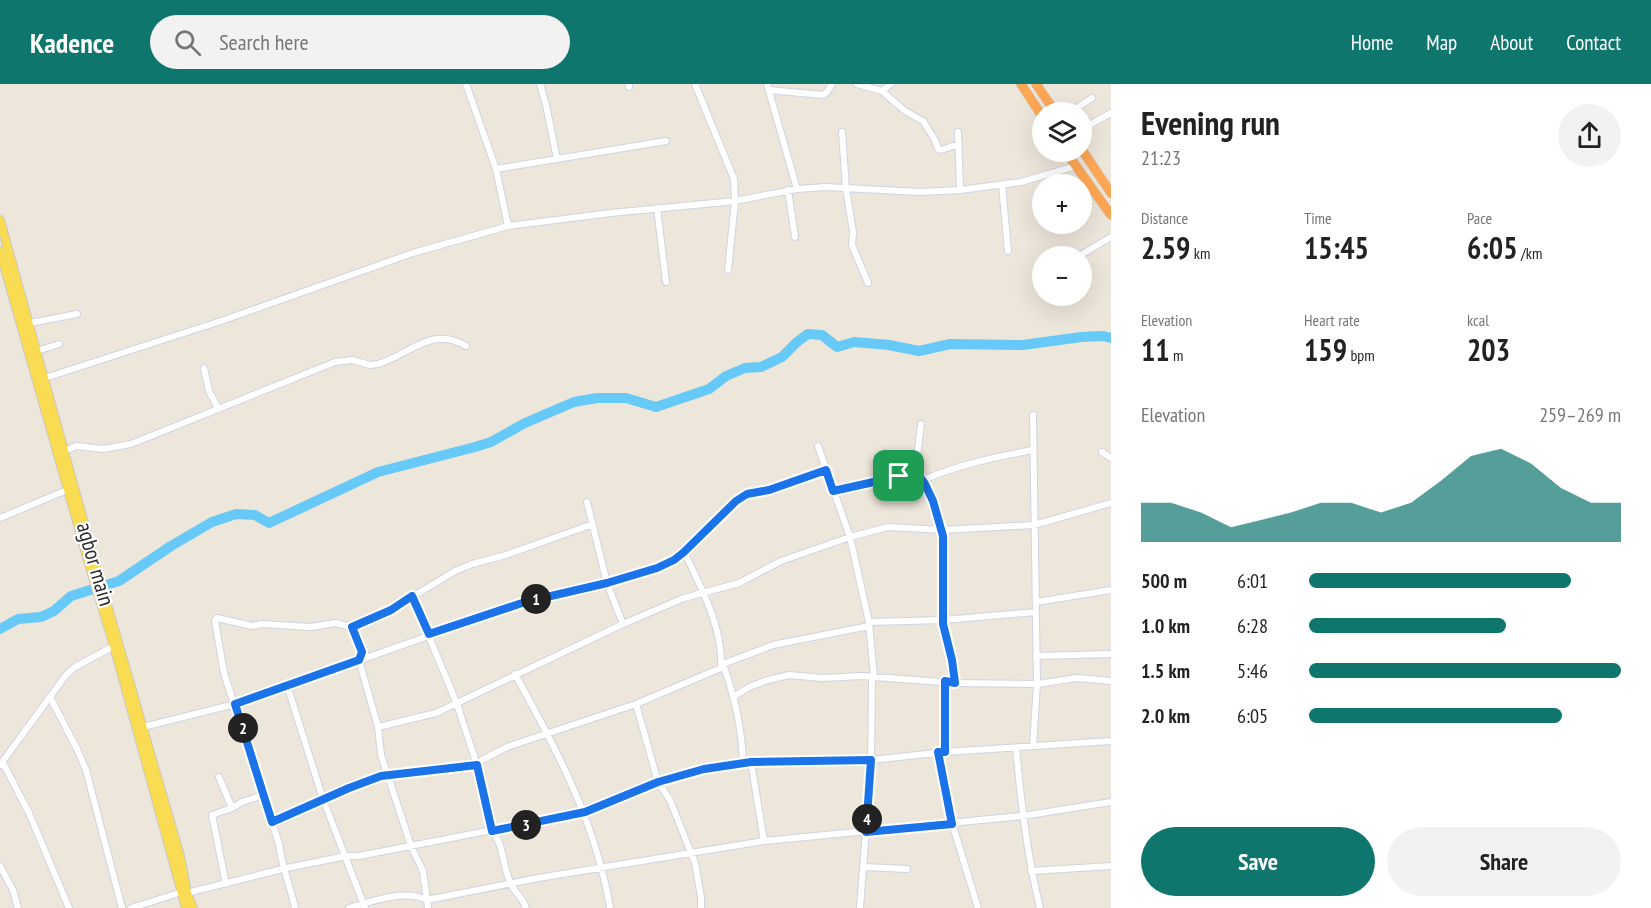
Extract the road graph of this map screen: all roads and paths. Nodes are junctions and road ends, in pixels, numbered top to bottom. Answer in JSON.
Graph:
{"nodes":[{"id":1,"x":466,"y":84,"type":"edge"},
{"id":2,"x":540,"y":84,"type":"edge"},
{"id":3,"x":695,"y":84,"type":"edge"},
{"id":4,"x":832,"y":84,"type":"edge"},
{"id":5,"x":857,"y":84,"type":"edge"},
{"id":6,"x":891,"y":84,"type":"edge"},
{"id":7,"x":1021,"y":84,"type":"edge"},
{"id":8,"x":1038,"y":85,"type":"edge"},
{"id":9,"x":768,"y":87,"type":"edge"},
{"id":10,"x":882,"y":92,"type":"junction"},
{"id":11,"x":1092,"y":98,"type":"dead end"},
{"id":12,"x":1033,"y":102,"type":"edge"},
{"id":13,"x":1049,"y":102,"type":"edge"},
{"id":14,"x":1086,"y":102,"type":"edge"},
{"id":15,"x":1111,"y":113,"type":"edge"},
{"id":16,"x":1092,"y":123,"type":"edge"},
{"id":17,"x":842,"y":132,"type":"dead end"},
{"id":18,"x":958,"y":132,"type":"dead end"},
{"id":19,"x":666,"y":141,"type":"dead end"},
{"id":20,"x":959,"y":144,"type":"junction"},
{"id":21,"x":557,"y":159,"type":"junction"},
{"id":22,"x":1073,"y":162,"type":"edge"},
{"id":23,"x":1090,"y":162,"type":"edge"},
{"id":24,"x":1076,"y":166,"type":"junction"},
{"id":25,"x":496,"y":169,"type":"junction"},
{"id":26,"x":1002,"y":185,"type":"junction"},
{"id":27,"x":797,"y":189,"type":"junction"},
{"id":28,"x":846,"y":189,"type":"junction"},
{"id":29,"x":788,"y":190,"type":"junction"},
{"id":30,"x":960,"y":190,"type":"junction"},
{"id":31,"x":1111,"y":193,"type":"edge"},
{"id":32,"x":735,"y":201,"type":"junction"},
{"id":33,"x":657,"y":208,"type":"junction"},
{"id":34,"x":1109,"y":209,"type":"edge"},
{"id":35,"x":0,"y":220,"type":"edge"},
{"id":36,"x":508,"y":226,"type":"junction"},
{"id":37,"x":795,"y":237,"type":"dead end"},
{"id":38,"x":1111,"y":237,"type":"edge"},
{"id":39,"x":1092,"y":248,"type":"edge"},
{"id":40,"x":0,"y":251,"type":"edge"},
{"id":41,"x":1008,"y":251,"type":"dead end"},
{"id":42,"x":728,"y":270,"type":"dead end"},
{"id":43,"x":666,"y":282,"type":"dead end"},
{"id":44,"x":868,"y":283,"type":"dead end"},
{"id":45,"x":77,"y":314,"type":"dead end"},
{"id":46,"x":24,"y":324,"type":"junction"},
{"id":47,"x":59,"y":344,"type":"dead end"},
{"id":48,"x":466,"y":346,"type":"dead end"},
{"id":49,"x":37,"y":351,"type":"junction"},
{"id":50,"x":204,"y":368,"type":"dead end"},
{"id":51,"x":45,"y":378,"type":"junction"},
{"id":52,"x":218,"y":408,"type":"junction"},
{"id":53,"x":1034,"y":415,"type":"dead end"},
{"id":54,"x":921,"y":424,"type":"dead end"},
{"id":55,"x":818,"y":446,"type":"dead end"},
{"id":56,"x":1034,"y":450,"type":"junction"},
{"id":57,"x":65,"y":451,"type":"junction"},
{"id":58,"x":1102,"y":452,"type":"dead end"},
{"id":59,"x":1111,"y":458,"type":"edge"},
{"id":60,"x":826,"y":470,"type":"junction"},
{"id":61,"x":915,"y":474,"type":"junction"},
{"id":62,"x":923,"y":480,"type":"junction"},
{"id":63,"x":67,"y":490,"type":"junction"},
{"id":64,"x":833,"y":491,"type":"junction"},
{"id":65,"x":587,"y":502,"type":"dead end"},
{"id":66,"x":1111,"y":503,"type":"edge"},
{"id":67,"x":0,"y":518,"type":"edge"},
{"id":68,"x":592,"y":524,"type":"junction"},
{"id":69,"x":1034,"y":525,"type":"junction"},
{"id":70,"x":942,"y":530,"type":"junction"},
{"id":71,"x":850,"y":537,"type":"junction"},
{"id":72,"x":684,"y":552,"type":"junction"},
{"id":73,"x":94,"y":571,"type":"junction"},
{"id":74,"x":607,"y":583,"type":"junction"},
{"id":75,"x":1111,"y":590,"type":"edge"},
{"id":76,"x":100,"y":593,"type":"junction"},
{"id":77,"x":704,"y":593,"type":"junction"},
{"id":78,"x":412,"y":596,"type":"junction"},
{"id":79,"x":1036,"y":602,"type":"junction"},
{"id":80,"x":1036,"y":612,"type":"junction"},
{"id":81,"x":944,"y":620,"type":"junction"},
{"id":82,"x":623,"y":624,"type":"junction"},
{"id":83,"x":869,"y":624,"type":"junction"},
{"id":84,"x":352,"y":627,"type":"junction"},
{"id":85,"x":429,"y":634,"type":"junction"},
{"id":86,"x":114,"y":646,"type":"junction"},
{"id":87,"x":722,"y":651,"type":"junction"},
{"id":88,"x":1111,"y":654,"type":"edge"},
{"id":89,"x":1036,"y":656,"type":"junction"},
{"id":90,"x":359,"y":660,"type":"junction"},
{"id":91,"x":732,"y":661,"type":"junction"},
{"id":92,"x":722,"y":666,"type":"junction"},
{"id":93,"x":515,"y":674,"type":"junction"},
{"id":94,"x":874,"y":676,"type":"junction"},
{"id":95,"x":945,"y":681,"type":"junction"},
{"id":96,"x":1111,"y":681,"type":"edge"},
{"id":97,"x":955,"y":683,"type":"junction"},
{"id":98,"x":1037,"y":684,"type":"junction"},
{"id":99,"x":286,"y":685,"type":"junction"},
{"id":100,"x":735,"y":696,"type":"junction"},
{"id":101,"x":51,"y":699,"type":"junction"},
{"id":102,"x":235,"y":704,"type":"junction"},
{"id":103,"x":458,"y":704,"type":"junction"},
{"id":104,"x":636,"y":704,"type":"junction"},
{"id":105,"x":133,"y":705,"type":"junction"},
{"id":106,"x":143,"y":727,"type":"junction"},
{"id":107,"x":378,"y":727,"type":"junction"},
{"id":108,"x":548,"y":732,"type":"junction"},
{"id":109,"x":1111,"y":741,"type":"edge"},
{"id":110,"x":1033,"y":746,"type":"junction"},
{"id":111,"x":1016,"y":748,"type":"junction"},
{"id":112,"x":941,"y":752,"type":"junction"},
{"id":113,"x":871,"y":760,"type":"junction"},
{"id":114,"x":747,"y":763,"type":"junction"},
{"id":115,"x":2,"y":764,"type":"edge"},
{"id":116,"x":477,"y":765,"type":"junction"},
{"id":117,"x":389,"y":776,"type":"junction"},
{"id":118,"x":219,"y":777,"type":"dead end"},
{"id":119,"x":658,"y":782,"type":"junction"},
{"id":120,"x":263,"y":795,"type":"junction"},
{"id":121,"x":323,"y":799,"type":"junction"},
{"id":122,"x":1111,"y":802,"type":"edge"},
{"id":123,"x":232,"y":808,"type":"junction"},
{"id":124,"x":585,"y":812,"type":"junction"},
{"id":125,"x":1023,"y":816,"type":"junction"},
{"id":126,"x":272,"y":822,"type":"junction"},
{"id":127,"x":952,"y":824,"type":"junction"},
{"id":128,"x":492,"y":831,"type":"junction"},
{"id":129,"x":866,"y":832,"type":"junction"},
{"id":130,"x":765,"y":841,"type":"junction"},
{"id":131,"x":411,"y":846,"type":"junction"},
{"id":132,"x":690,"y":852,"type":"junction"},
{"id":133,"x":346,"y":856,"type":"junction"},
{"id":134,"x":0,"y":866,"type":"edge"},
{"id":135,"x":1111,"y":866,"type":"edge"},
{"id":136,"x":865,"y":867,"type":"junction"},
{"id":137,"x":602,"y":868,"type":"junction"},
{"id":138,"x":282,"y":869,"type":"junction"},
{"id":139,"x":907,"y":869,"type":"dead end"},
{"id":140,"x":1031,"y":871,"type":"junction"},
{"id":141,"x":226,"y":884,"type":"junction"},
{"id":142,"x":511,"y":885,"type":"junction"},
{"id":143,"x":184,"y":892,"type":"junction"},
{"id":144,"x":428,"y":904,"type":"edge"},
{"id":145,"x":364,"y":906,"type":"edge"},
{"id":146,"x":18,"y":908,"type":"edge"},
{"id":147,"x":69,"y":908,"type":"edge"},
{"id":148,"x":122,"y":908,"type":"edge"},
{"id":149,"x":132,"y":908,"type":"edge"},
{"id":150,"x":186,"y":908,"type":"edge"},
{"id":151,"x":193,"y":908,"type":"edge"},
{"id":152,"x":295,"y":908,"type":"edge"},
{"id":153,"x":349,"y":908,"type":"edge"},
{"id":154,"x":526,"y":908,"type":"edge"},
{"id":155,"x":610,"y":908,"type":"edge"},
{"id":156,"x":701,"y":908,"type":"edge"},
{"id":157,"x":861,"y":908,"type":"edge"},
{"id":158,"x":978,"y":908,"type":"edge"},
{"id":159,"x":1040,"y":908,"type":"edge"}],
"edges":[{"from":1,"to":25,"type":"street"},
{"from":2,"to":21,"type":"street"},
{"from":3,"to":32,"type":"street"},
{"from":4,"to":9,"type":"street"},
{"from":5,"to":10,"type":"street"},
{"from":6,"to":10,"type":"street"},
{"from":7,"to":12,"type":"highway"},
{"from":8,"to":13,"type":"highway"},
{"from":9,"to":27,"type":"street"},
{"from":10,"to":20,"type":"street"},
{"from":11,"to":14,"type":"street"},
{"from":15,"to":16,"type":"street"},
{"from":17,"to":28,"type":"street"},
{"from":18,"to":20,"type":"street"},
{"from":19,"to":21,"type":"street"},
{"from":20,"to":30,"type":"street"},
{"from":21,"to":25,"type":"street"},
{"from":22,"to":24,"type":"highway"},
{"from":23,"to":31,"type":"highway"},
{"from":24,"to":26,"type":"street"},
{"from":24,"to":34,"type":"highway"},
{"from":25,"to":36,"type":"street"},
{"from":26,"to":30,"type":"street"},
{"from":26,"to":41,"type":"street"},
{"from":27,"to":28,"type":"street"},
{"from":27,"to":29,"type":"street"},
{"from":28,"to":30,"type":"street"},
{"from":28,"to":44,"type":"street"},
{"from":29,"to":32,"type":"street"},
{"from":29,"to":37,"type":"street"},
{"from":32,"to":33,"type":"street"},
{"from":32,"to":42,"type":"street"},
{"from":33,"to":36,"type":"street"},
{"from":33,"to":43,"type":"street"},
{"from":35,"to":46,"type":"main road","name":"agbor main"},
{"from":36,"to":51,"type":"street"},
{"from":38,"to":39,"type":"street"},
{"from":40,"to":46,"type":"main road","name":"agbor main"},
{"from":45,"to":46,"type":"street"},
{"from":46,"to":49,"type":"main road","name":"agbor main"},
{"from":46,"to":63,"type":"main road","name":"agbor main"},
{"from":47,"to":49,"type":"street"},
{"from":48,"to":52,"type":"street"},
{"from":49,"to":51,"type":"main road","name":"agbor main"},
{"from":50,"to":52,"type":"street"},
{"from":51,"to":57,"type":"main road","name":"agbor main"},
{"from":52,"to":57,"type":"street"},
{"from":53,"to":56,"type":"street"},
{"from":54,"to":61,"type":"street"},
{"from":55,"to":60,"type":"street"},
{"from":56,"to":62,"type":"street"},
{"from":56,"to":69,"type":"street"},
{"from":57,"to":73,"type":"main road","name":"agbor main"},
{"from":58,"to":59,"type":"street"},
{"from":60,"to":64,"type":"street"},
{"from":60,"to":72,"type":"street"},
{"from":61,"to":62,"type":"street"},
{"from":61,"to":64,"type":"street"},
{"from":62,"to":70,"type":"street"},
{"from":63,"to":67,"type":"street"},
{"from":63,"to":73,"type":"main road","name":"agbor main"},
{"from":64,"to":71,"type":"street"},
{"from":65,"to":68,"type":"street"},
{"from":66,"to":69,"type":"street"},
{"from":68,"to":74,"type":"street"},
{"from":68,"to":78,"type":"street"},
{"from":69,"to":70,"type":"street"},
{"from":69,"to":79,"type":"street"},
{"from":70,"to":71,"type":"street"},
{"from":70,"to":81,"type":"street"},
{"from":71,"to":77,"type":"street"},
{"from":71,"to":83,"type":"street"},
{"from":72,"to":74,"type":"street"},
{"from":72,"to":77,"type":"street"},
{"from":73,"to":76,"type":"main road","name":"agbor main"},
{"from":74,"to":82,"type":"street"},
{"from":74,"to":85,"type":"street"},
{"from":75,"to":79,"type":"street"},
{"from":76,"to":86,"type":"main road","name":"agbor main"},
{"from":76,"to":105,"type":"main road","name":"agbor main"},
{"from":77,"to":82,"type":"street"},
{"from":77,"to":87,"type":"street"},
{"from":78,"to":84,"type":"street"},
{"from":78,"to":85,"type":"street"},
{"from":79,"to":80,"type":"street"},
{"from":80,"to":81,"type":"street"},
{"from":80,"to":89,"type":"street"},
{"from":81,"to":83,"type":"street"},
{"from":81,"to":97,"type":"street"},
{"from":82,"to":93,"type":"street"},
{"from":83,"to":91,"type":"street"},
{"from":83,"to":94,"type":"street"},
{"from":84,"to":90,"type":"street"},
{"from":84,"to":102,"type":"street"},
{"from":85,"to":90,"type":"street"},
{"from":85,"to":103,"type":"street"},
{"from":86,"to":101,"type":"street"},
{"from":86,"to":105,"type":"main road","name":"agbor main"},
{"from":87,"to":91,"type":"street"},
{"from":87,"to":92,"type":"street"},
{"from":88,"to":89,"type":"street"},
{"from":89,"to":98,"type":"street"},
{"from":90,"to":99,"type":"street"},
{"from":90,"to":107,"type":"street"},
{"from":91,"to":92,"type":"street"},
{"from":92,"to":100,"type":"street"},
{"from":92,"to":104,"type":"street"},
{"from":93,"to":103,"type":"street"},
{"from":93,"to":108,"type":"street"},
{"from":94,"to":95,"type":"street"},
{"from":94,"to":100,"type":"street"},
{"from":94,"to":113,"type":"street"},
{"from":95,"to":97,"type":"street"},
{"from":95,"to":112,"type":"street"},
{"from":96,"to":98,"type":"street"},
{"from":97,"to":98,"type":"street"},
{"from":98,"to":110,"type":"street"},
{"from":99,"to":102,"type":"street"},
{"from":99,"to":121,"type":"street"},
{"from":100,"to":114,"type":"street"},
{"from":101,"to":115,"type":"street"},
{"from":101,"to":148,"type":"street"},
{"from":102,"to":106,"type":"street"},
{"from":102,"to":120,"type":"street"},
{"from":103,"to":107,"type":"street"},
{"from":103,"to":116,"type":"street"},
{"from":104,"to":108,"type":"street"},
{"from":104,"to":119,"type":"street"},
{"from":105,"to":106,"type":"main road","name":"agbor main"},
{"from":105,"to":143,"type":"main road","name":"agbor main"},
{"from":106,"to":143,"type":"main road","name":"agbor main"},
{"from":107,"to":117,"type":"street"},
{"from":108,"to":116,"type":"street"},
{"from":108,"to":124,"type":"street"},
{"from":109,"to":110,"type":"street"},
{"from":110,"to":111,"type":"street"},
{"from":111,"to":112,"type":"street"},
{"from":111,"to":125,"type":"street"},
{"from":112,"to":113,"type":"street"},
{"from":112,"to":127,"type":"street"},
{"from":113,"to":114,"type":"street"},
{"from":113,"to":129,"type":"street"},
{"from":114,"to":119,"type":"street"},
{"from":114,"to":130,"type":"street"},
{"from":115,"to":147,"type":"street"},
{"from":116,"to":117,"type":"street"},
{"from":116,"to":128,"type":"street"},
{"from":117,"to":121,"type":"street"},
{"from":117,"to":131,"type":"street"},
{"from":118,"to":123,"type":"street"},
{"from":119,"to":124,"type":"street"},
{"from":119,"to":132,"type":"street"},
{"from":120,"to":123,"type":"street"},
{"from":120,"to":126,"type":"street"},
{"from":121,"to":126,"type":"street"},
{"from":121,"to":133,"type":"street"},
{"from":122,"to":125,"type":"street"},
{"from":123,"to":141,"type":"street"},
{"from":124,"to":128,"type":"street"},
{"from":124,"to":137,"type":"street"},
{"from":125,"to":127,"type":"street"},
{"from":125,"to":140,"type":"street"},
{"from":126,"to":138,"type":"street"},
{"from":127,"to":129,"type":"street"},
{"from":127,"to":158,"type":"street"},
{"from":128,"to":131,"type":"street"},
{"from":128,"to":142,"type":"street"},
{"from":129,"to":130,"type":"street"},
{"from":129,"to":136,"type":"street"},
{"from":130,"to":132,"type":"street"},
{"from":131,"to":133,"type":"street"},
{"from":131,"to":144,"type":"street"},
{"from":132,"to":137,"type":"street"},
{"from":132,"to":156,"type":"street"},
{"from":133,"to":138,"type":"street"},
{"from":133,"to":145,"type":"street"},
{"from":134,"to":146,"type":"street"},
{"from":135,"to":140,"type":"street"},
{"from":136,"to":139,"type":"street"},
{"from":136,"to":157,"type":"street"},
{"from":137,"to":142,"type":"street"},
{"from":137,"to":155,"type":"street"},
{"from":138,"to":141,"type":"street"},
{"from":138,"to":152,"type":"street"},
{"from":140,"to":159,"type":"street"},
{"from":141,"to":143,"type":"street"},
{"from":142,"to":144,"type":"street"},
{"from":142,"to":154,"type":"street"},
{"from":143,"to":149,"type":"street"},
{"from":143,"to":150,"type":"main road","name":"agbor main"},
{"from":143,"to":151,"type":"main road","name":"agbor main"},
{"from":144,"to":145,"type":"street"},
{"from":145,"to":153,"type":"street"}]}
